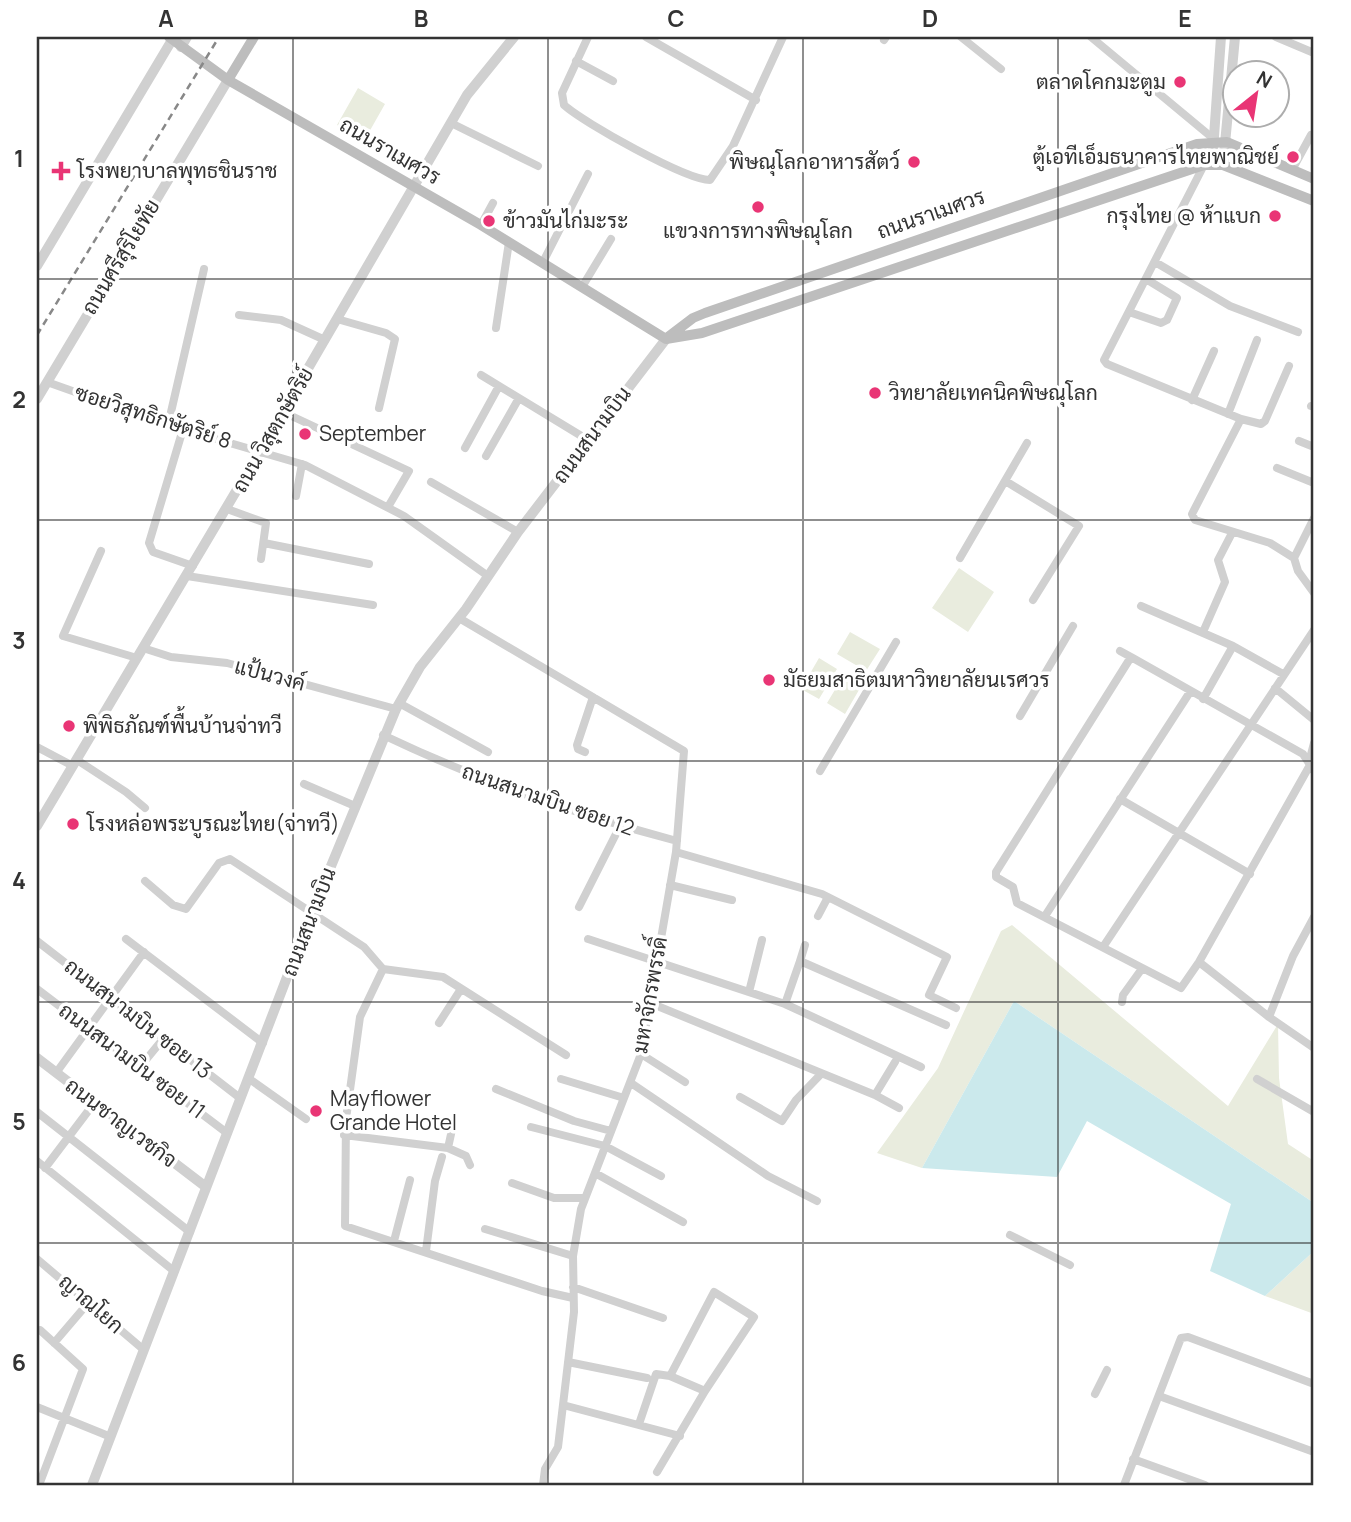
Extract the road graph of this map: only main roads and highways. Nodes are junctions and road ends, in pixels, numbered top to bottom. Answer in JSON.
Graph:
{"nodes":[{"id":1,"x":254,"y":37,"type":"edge"},
{"id":2,"x":174,"y":42,"type":"edge"},
{"id":3,"x":228,"y":80,"type":"junction"},
{"id":4,"x":1132,"y":166,"type":"junction"},
{"id":5,"x":1314,"y":179,"type":"edge"},
{"id":6,"x":1140,"y":186,"type":"junction"},
{"id":7,"x":1314,"y":201,"type":"edge"},
{"id":8,"x":817,"y":273,"type":"junction"},
{"id":9,"x":824,"y":293,"type":"junction"},
{"id":10,"x":666,"y":339,"type":"junction"}],
"edges":[{"from":1,"to":3,"type":"main road"},
{"from":2,"to":3,"type":"main road","name":"ถนนราเมศวร"},
{"from":3,"to":10,"type":"main road","name":"ถนนราเมศวร"},
{"from":4,"to":5,"type":"main road","name":"ถนนราเมศวร"},
{"from":4,"to":6,"type":"main road"},
{"from":4,"to":8,"type":"main road","name":"ถนนราเมศวร"},
{"from":6,"to":7,"type":"main road","name":"ถนนราเมศวร"},
{"from":6,"to":9,"type":"main road","name":"ถนนราเมศวร"},
{"from":8,"to":9,"type":"main road"},
{"from":8,"to":10,"type":"main road","name":"ถนนราเมศวร"},
{"from":9,"to":10,"type":"main road","name":"ถนนราเมศวร"}]}
